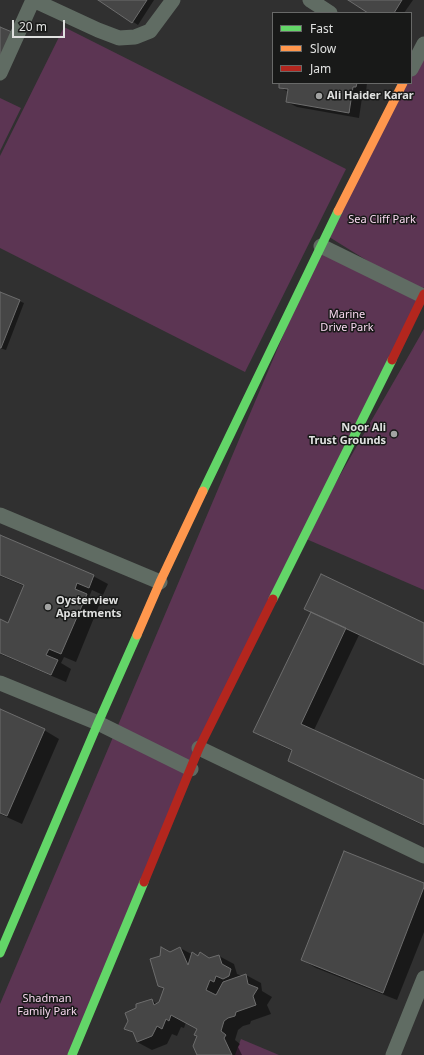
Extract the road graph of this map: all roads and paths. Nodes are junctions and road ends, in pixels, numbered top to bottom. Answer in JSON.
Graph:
{"nodes":[{"id":1,"x":33,"y":0,"type":"edge"},
{"id":2,"x":173,"y":0,"type":"edge"},
{"id":3,"x":310,"y":0,"type":"edge"},
{"id":4,"x":328,"y":12,"type":"edge"},
{"id":5,"x":424,"y":44,"type":"edge"},
{"id":6,"x":412,"y":64,"type":"edge"},
{"id":7,"x":0,"y":73,"type":"edge"},
{"id":8,"x":403,"y":84,"type":"edge"},
{"id":9,"x":321,"y":246,"type":"junction"},
{"id":10,"x":424,"y":295,"type":"edge"},
{"id":11,"x":0,"y":515,"type":"edge"},
{"id":12,"x":160,"y":582,"type":"junction"},
{"id":13,"x":0,"y":683,"type":"edge"},
{"id":14,"x":98,"y":723,"type":"junction"},
{"id":15,"x":199,"y":748,"type":"junction"},
{"id":16,"x":191,"y":769,"type":"junction"},
{"id":17,"x":424,"y":856,"type":"edge"},
{"id":18,"x":0,"y":953,"type":"edge"},
{"id":19,"x":424,"y":978,"type":"edge"},
{"id":20,"x":72,"y":1055,"type":"edge"},
{"id":21,"x":393,"y":1055,"type":"edge"}],
"edges":[{"from":1,"to":2,"type":"street"},
{"from":1,"to":7,"type":"street"},
{"from":3,"to":4,"type":"street"},
{"from":5,"to":6,"type":"street"},
{"from":8,"to":9,"type":"street"},
{"from":9,"to":10,"type":"street"},
{"from":9,"to":12,"type":"street"},
{"from":10,"to":15,"type":"street"},
{"from":11,"to":12,"type":"street"},
{"from":12,"to":14,"type":"street"},
{"from":13,"to":14,"type":"street"},
{"from":14,"to":16,"type":"street"},
{"from":14,"to":18,"type":"street"},
{"from":15,"to":16,"type":"street"},
{"from":15,"to":17,"type":"street"},
{"from":16,"to":20,"type":"street"},
{"from":19,"to":21,"type":"street"}]}
